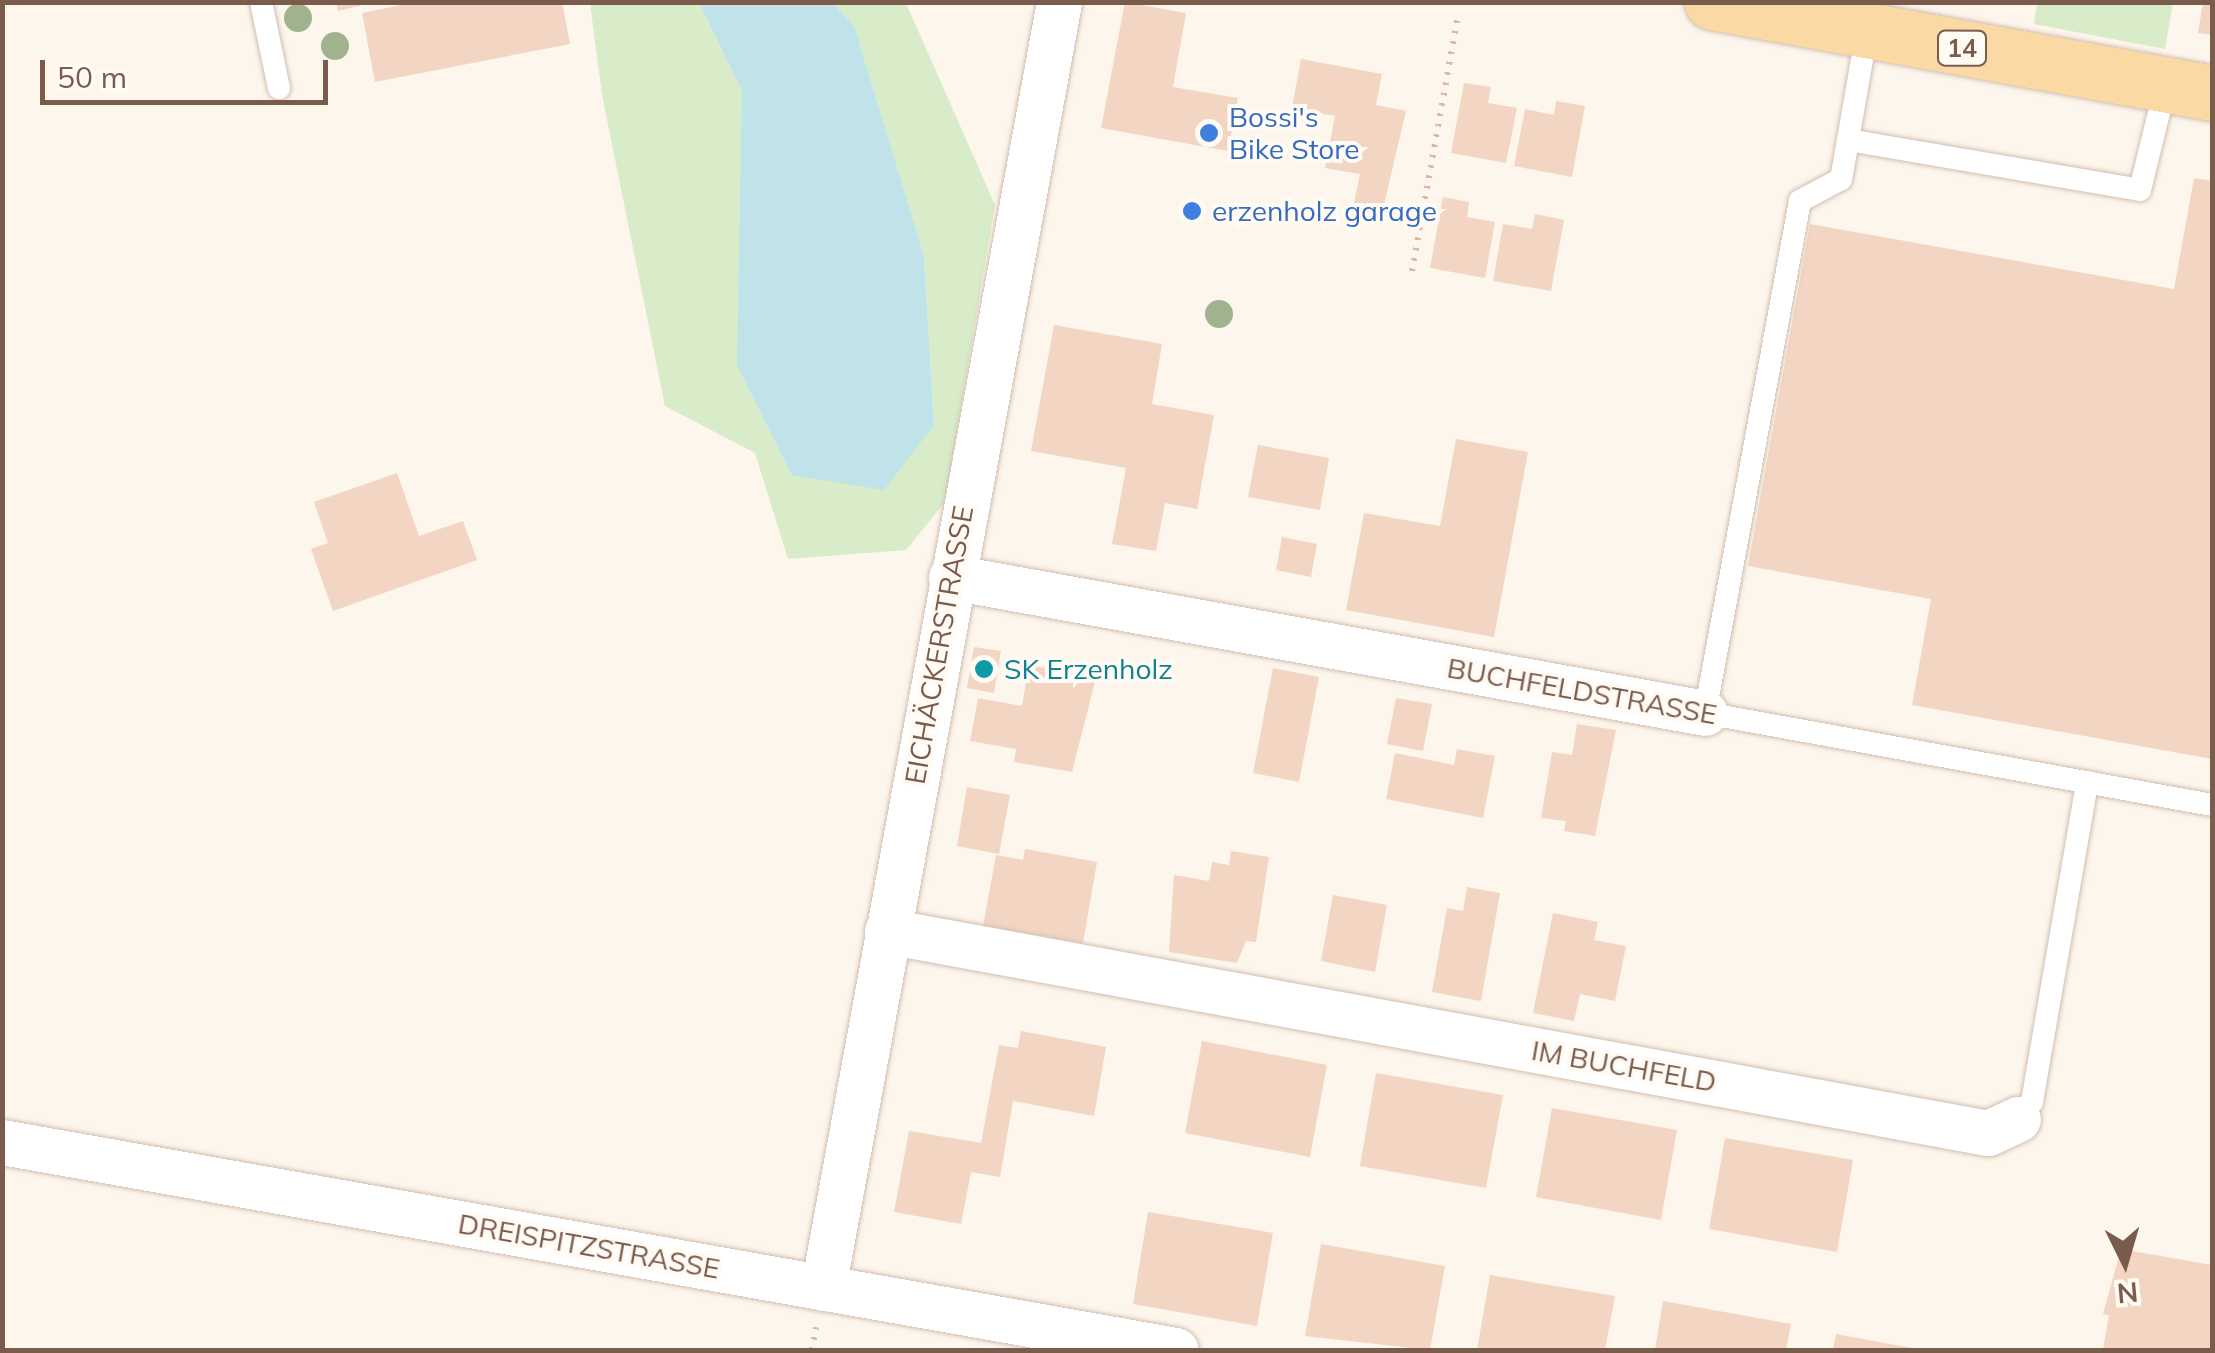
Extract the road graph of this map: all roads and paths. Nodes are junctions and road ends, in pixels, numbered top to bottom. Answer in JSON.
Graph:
{"nodes":[{"id":1,"x":261,"y":2,"type":"edge"},
{"id":2,"x":1059,"y":2,"type":"edge"},
{"id":3,"x":1741,"y":5,"type":"edge"},
{"id":4,"x":1456,"y":20,"type":"dead end"},
{"id":5,"x":1866,"y":31,"type":"junction"},
{"id":6,"x":279,"y":88,"type":"dead end"},
{"id":7,"x":2189,"y":89,"type":"edge"},
{"id":8,"x":1848,"y":140,"type":"junction"},
{"id":9,"x":1412,"y":270,"type":"dead end"},
{"id":10,"x":951,"y":577,"type":"junction"},
{"id":11,"x":1705,"y":713,"type":"junction"},
{"id":12,"x":2087,"y":782,"type":"junction"},
{"id":13,"x":2212,"y":805,"type":"edge"},
{"id":14,"x":887,"y":931,"type":"junction"},
{"id":15,"x":2018,"y":1119,"type":"joint"},
{"id":16,"x":2,"y":1142,"type":"edge"},
{"id":17,"x":823,"y":1288,"type":"junction"},
{"id":18,"x":1176,"y":1350,"type":"edge"}],
"edges":[{"from":1,"to":6,"type":"lane"},
{"from":2,"to":10,"type":"street","name":"EICHÄCKERSTRASSE"},
{"from":3,"to":5,"type":"main road","number":"14"},
{"from":4,"to":9,"type":"path"},
{"from":5,"to":7,"type":"main road","number":"14"},
{"from":5,"to":8,"type":"lane"},
{"from":7,"to":8,"type":"lane"},
{"from":8,"to":11,"type":"lane"},
{"from":10,"to":11,"type":"street","name":"BUCHFELDSTRASSE"},
{"from":10,"to":14,"type":"street","name":"EICHÄCKERSTRASSE"},
{"from":11,"to":12,"type":"lane","name":"BUCHFELDSTRASSE"},
{"from":12,"to":13,"type":"lane","name":"BUCHFELDSTRASSE"},
{"from":12,"to":15,"type":"lane","name":"IM BUCHFELD"},
{"from":14,"to":15,"type":"street","name":"IM BUCHFELD"},
{"from":14,"to":17,"type":"street","name":"EICHÄCKERSTRASSE"},
{"from":16,"to":17,"type":"street","name":"DREISPITZSTRASSE"},
{"from":17,"to":18,"type":"street","name":"DREISPITZSTRASSE"}]}
